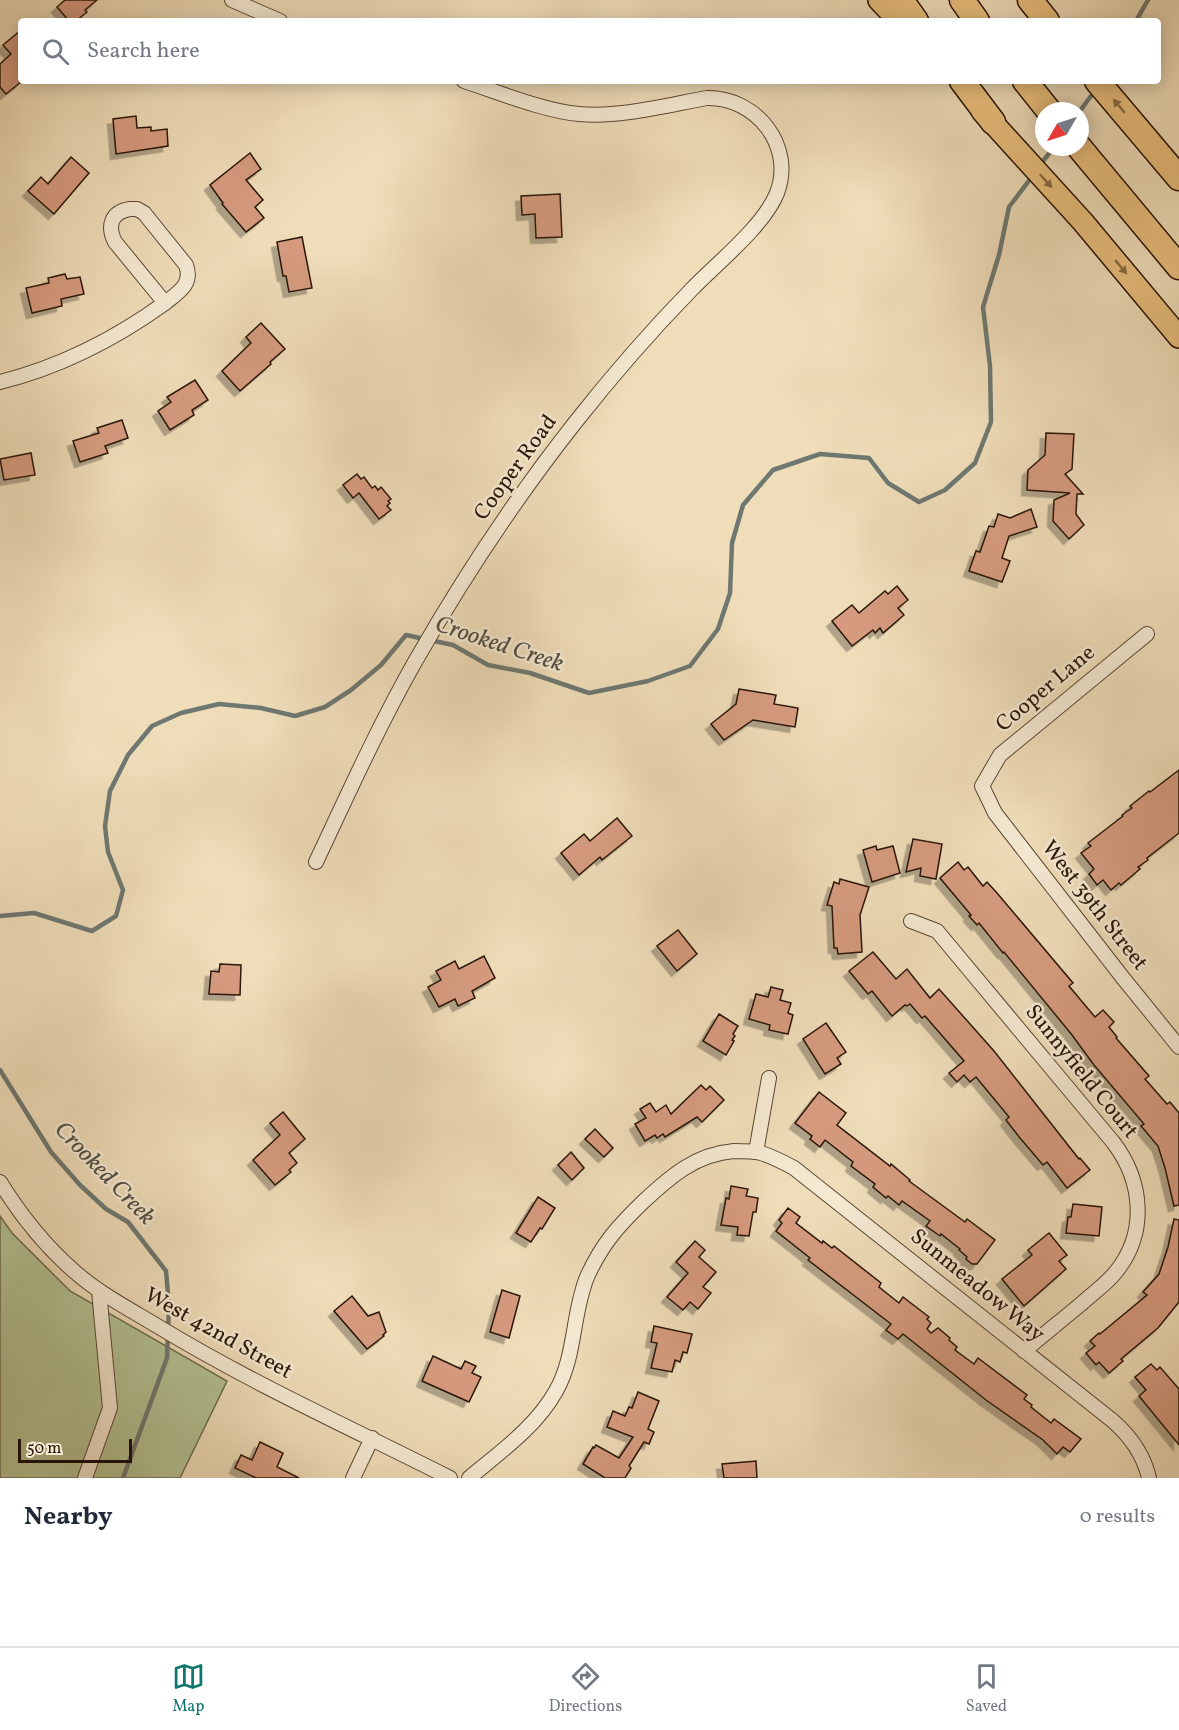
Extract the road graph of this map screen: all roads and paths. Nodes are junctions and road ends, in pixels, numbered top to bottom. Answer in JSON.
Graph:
{"nodes":[{"id":1,"x":232,"y":0,"type":"edge"},
{"id":2,"x":879,"y":0,"type":"edge"},
{"id":3,"x":901,"y":0,"type":"edge"},
{"id":4,"x":962,"y":0,"type":"edge"},
{"id":5,"x":1030,"y":0,"type":"edge"},
{"id":6,"x":273,"y":18,"type":"edge"},
{"id":7,"x":896,"y":18,"type":"edge"},
{"id":8,"x":914,"y":18,"type":"edge"},
{"id":9,"x":975,"y":18,"type":"edge"},
{"id":10,"x":1045,"y":18,"type":"edge"},
{"id":11,"x":473,"y":84,"type":"edge"},
{"id":12,"x":957,"y":84,"type":"edge"},
{"id":13,"x":964,"y":84,"type":"edge"},
{"id":14,"x":1026,"y":84,"type":"edge"},
{"id":15,"x":1100,"y":84,"type":"edge"},
{"id":16,"x":1042,"y":102,"type":"edge"},
{"id":17,"x":993,"y":122,"type":"junction"},
{"id":18,"x":1086,"y":156,"type":"edge"},
{"id":19,"x":1179,"y":178,"type":"edge"},
{"id":20,"x":1179,"y":267,"type":"edge"},
{"id":21,"x":165,"y":303,"type":"junction"},
{"id":22,"x":1179,"y":337,"type":"edge"},
{"id":23,"x":0,"y":382,"type":"edge"},
{"id":24,"x":1147,"y":634,"type":"dead end"},
{"id":25,"x":982,"y":786,"type":"joint"},
{"id":26,"x":315,"y":862,"type":"dead end"},
{"id":27,"x":911,"y":921,"type":"dead end"},
{"id":28,"x":1179,"y":1047,"type":"edge"},
{"id":29,"x":769,"y":1078,"type":"dead end"},
{"id":30,"x":756,"y":1152,"type":"junction"},
{"id":31,"x":0,"y":1182,"type":"edge"},
{"id":32,"x":99,"y":1291,"type":"junction"},
{"id":33,"x":1024,"y":1351,"type":"junction"},
{"id":34,"x":372,"y":1438,"type":"junction"},
{"id":35,"x":85,"y":1478,"type":"edge"},
{"id":36,"x":353,"y":1478,"type":"edge"},
{"id":37,"x":450,"y":1478,"type":"edge"},
{"id":38,"x":469,"y":1478,"type":"edge"},
{"id":39,"x":1149,"y":1478,"type":"edge"}],
"edges":[{"from":1,"to":6,"type":"street"},
{"from":2,"to":7,"type":"main road"},
{"from":3,"to":8,"type":"highway"},
{"from":4,"to":9,"type":"highway"},
{"from":5,"to":10,"type":"highway"},
{"from":11,"to":26,"type":"street","name":"Cooper Road"},
{"from":12,"to":17,"type":"main road"},
{"from":13,"to":17,"type":"highway"},
{"from":14,"to":16,"type":"highway"},
{"from":19,"to":15,"type":"highway","one_way":true},
{"from":17,"to":22,"type":"main road","one_way":true},
{"from":18,"to":20,"type":"highway"},
{"from":21,"to":21,"type":"street"},
{"from":21,"to":23,"type":"street"},
{"from":24,"to":25,"type":"street","name":"Cooper Lane"},
{"from":25,"to":28,"type":"street","name":"West 39th Street"},
{"from":27,"to":33,"type":"street","name":"Sunnyfield Court"},
{"from":29,"to":30,"type":"street"},
{"from":30,"to":33,"type":"street","name":"Sunmeadow Way"},
{"from":30,"to":38,"type":"street"},
{"from":31,"to":32,"type":"street","name":"West 42nd Street"},
{"from":32,"to":34,"type":"street","name":"West 42nd Street"},
{"from":32,"to":35,"type":"street"},
{"from":33,"to":39,"type":"street","name":"Sunmeadow Way"},
{"from":34,"to":36,"type":"street"},
{"from":34,"to":37,"type":"street","name":"West 42nd Street"}]}
